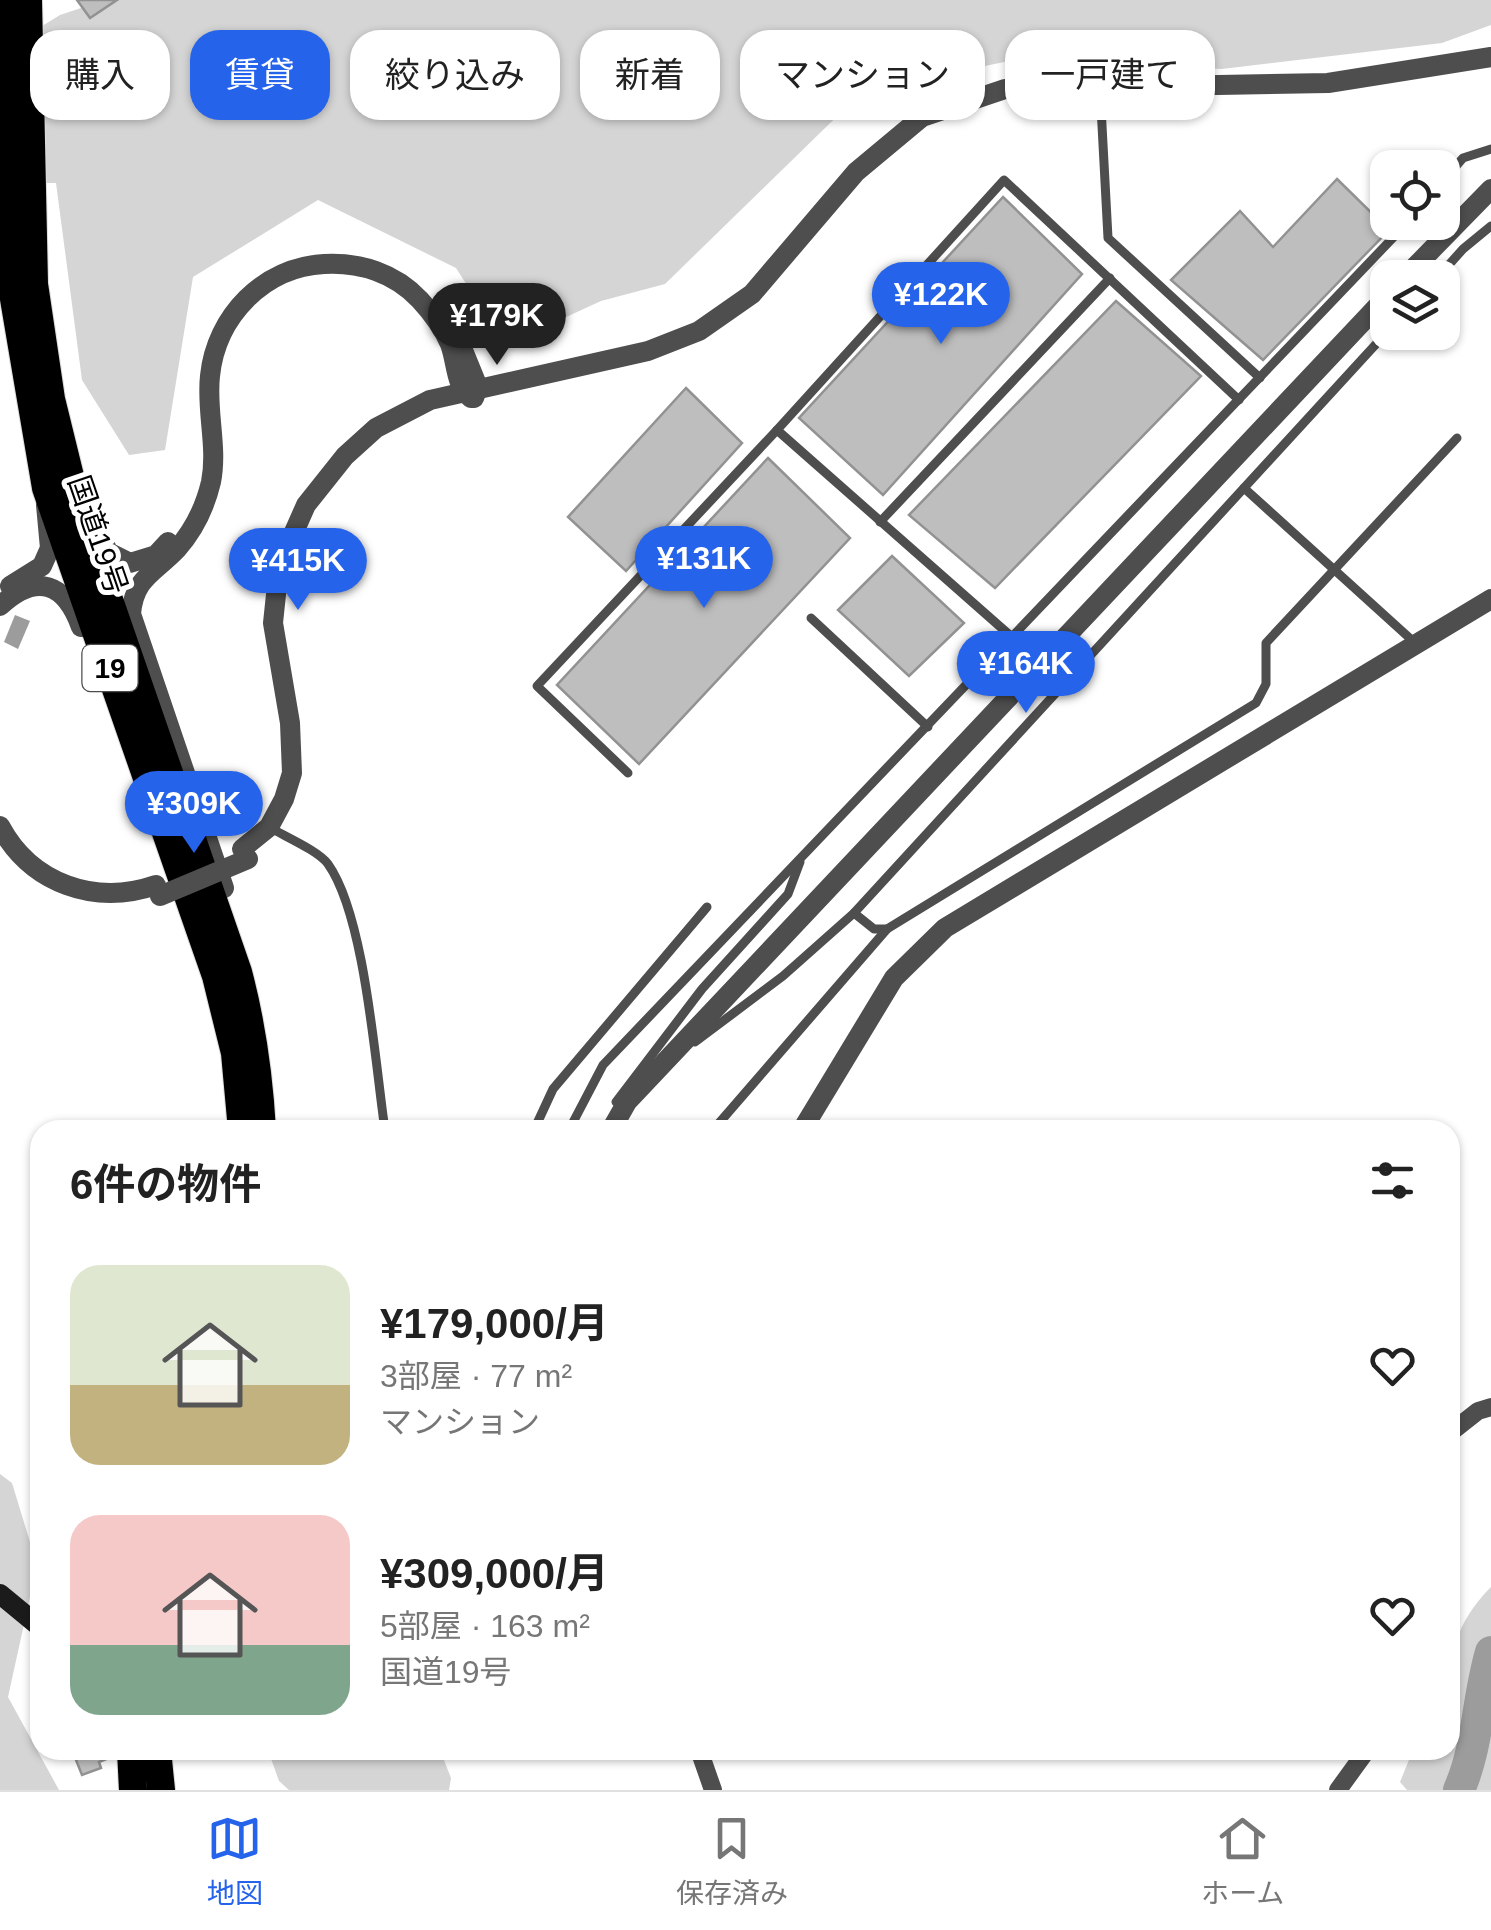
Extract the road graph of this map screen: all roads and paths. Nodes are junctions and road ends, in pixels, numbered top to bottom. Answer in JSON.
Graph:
{"nodes":[{"id":1,"x":7,"y":0,"type":"edge"},
{"id":2,"x":28,"y":0,"type":"edge"},
{"id":3,"x":1491,"y":57,"type":"edge"},
{"id":4,"x":1215,"y":85,"type":"edge"},
{"id":5,"x":1005,"y":90,"type":"edge"},
{"id":6,"x":1102,"y":120,"type":"edge"},
{"id":7,"x":1491,"y":149,"type":"edge"},
{"id":8,"x":1460,"y":161,"type":"edge"},
{"id":9,"x":1491,"y":189,"type":"edge"},
{"id":10,"x":22,"y":199,"type":"junction"},
{"id":11,"x":1491,"y":226,"type":"edge"},
{"id":12,"x":1391,"y":240,"type":"edge"},
{"id":13,"x":1422,"y":260,"type":"edge"},
{"id":14,"x":1453,"y":260,"type":"edge"},
{"id":15,"x":1110,"y":278,"type":"junction"},
{"id":16,"x":1370,"y":314,"type":"edge"},
{"id":17,"x":1371,"y":350,"type":"edge"},
{"id":18,"x":1260,"y":378,"type":"junction"},
{"id":19,"x":471,"y":393,"type":"junction"},
{"id":20,"x":50,"y":399,"type":"junction"},
{"id":21,"x":1239,"y":400,"type":"junction"},
{"id":22,"x":777,"y":430,"type":"junction"},
{"id":23,"x":1456,"y":438,"type":"dead end"},
{"id":24,"x":46,"y":488,"type":"junction"},
{"id":25,"x":1244,"y":488,"type":"junction"},
{"id":26,"x":880,"y":522,"type":"junction"},
{"id":27,"x":1334,"y":570,"type":"junction"},
{"id":28,"x":0,"y":592,"type":"edge"},
{"id":29,"x":1491,"y":599,"type":"edge"},
{"id":30,"x":0,"y":606,"type":"edge"},
{"id":31,"x":810,"y":618,"type":"dead end"},
{"id":32,"x":1013,"y":638,"type":"junction"},
{"id":33,"x":1416,"y":644,"type":"junction"},
{"id":34,"x":928,"y":727,"type":"junction"},
{"id":35,"x":628,"y":773,"type":"dead end"},
{"id":36,"x":152,"y":788,"type":"junction"},
{"id":37,"x":0,"y":826,"type":"edge"},
{"id":38,"x":272,"y":829,"type":"junction"},
{"id":39,"x":0,"y":844,"type":"edge"},
{"id":40,"x":800,"y":860,"type":"junction"},
{"id":41,"x":158,"y":891,"type":"junction"},
{"id":42,"x":707,"y":907,"type":"dead end"},
{"id":43,"x":854,"y":913,"type":"junction"},
{"id":44,"x":887,"y":930,"type":"junction"},
{"id":45,"x":238,"y":972,"type":"junction"},
{"id":46,"x":657,"y":1070,"type":"junction"},
{"id":47,"x":242,"y":1120,"type":"edge"},
{"id":48,"x":261,"y":1120,"type":"edge"},
{"id":49,"x":384,"y":1120,"type":"edge"},
{"id":50,"x":539,"y":1120,"type":"edge"},
{"id":51,"x":574,"y":1120,"type":"edge"},
{"id":52,"x":609,"y":1120,"type":"edge"},
{"id":53,"x":617,"y":1120,"type":"edge"},
{"id":54,"x":722,"y":1120,"type":"edge"},
{"id":55,"x":808,"y":1120,"type":"edge"},
{"id":56,"x":1491,"y":1407,"type":"edge"},
{"id":57,"x":1460,"y":1426,"type":"edge"},
{"id":58,"x":0,"y":1594,"type":"edge"},
{"id":59,"x":30,"y":1619,"type":"edge"},
{"id":60,"x":120,"y":1760,"type":"edge"},
{"id":61,"x":132,"y":1760,"type":"edge"},
{"id":62,"x":158,"y":1760,"type":"edge"},
{"id":63,"x":702,"y":1760,"type":"edge"},
{"id":64,"x":1360,"y":1760,"type":"edge"},
{"id":65,"x":122,"y":1790,"type":"edge"},
{"id":66,"x":133,"y":1790,"type":"edge"},
{"id":67,"x":161,"y":1790,"type":"edge"},
{"id":68,"x":713,"y":1790,"type":"edge"},
{"id":69,"x":1338,"y":1790,"type":"edge"}],
"edges":[{"from":1,"to":10,"type":"highway","name":"国道19号","number":"19"},
{"from":2,"to":10,"type":"highway","name":"国道19号","number":"19"},
{"from":3,"to":4,"type":"street"},
{"from":5,"to":19,"type":"street"},
{"from":6,"to":18,"type":"lane"},
{"from":7,"to":8,"type":"lane"},
{"from":9,"to":13,"type":"street"},
{"from":10,"to":20,"type":"highway","name":"国道19号","number":"19"},
{"from":10,"to":24,"type":"highway","name":"国道19号","number":"19"},
{"from":11,"to":14,"type":"lane"},
{"from":12,"to":18,"type":"lane"},
{"from":15,"to":21,"type":"lane"},
{"from":15,"to":22,"type":"lane"},
{"from":15,"to":26,"type":"lane"},
{"from":16,"to":46,"type":"street"},
{"from":17,"to":25,"type":"lane"},
{"from":18,"to":21,"type":"lane"},
{"from":19,"to":20,"type":"street"},
{"from":19,"to":38,"type":"street"},
{"from":19,"to":45,"type":"street"},
{"from":20,"to":45,"type":"highway","name":"国道19号","number":"19"},
{"from":21,"to":32,"type":"lane"},
{"from":22,"to":26,"type":"lane"},
{"from":22,"to":35,"type":"lane"},
{"from":23,"to":27,"type":"lane"},
{"from":24,"to":28,"type":"street"},
{"from":24,"to":36,"type":"highway","name":"国道19号","number":"19"},
{"from":25,"to":27,"type":"lane"},
{"from":25,"to":43,"type":"lane"},
{"from":26,"to":32,"type":"lane"},
{"from":27,"to":33,"type":"lane"},
{"from":27,"to":44,"type":"lane"},
{"from":29,"to":33,"type":"street"},
{"from":30,"to":36,"type":"street"},
{"from":31,"to":34,"type":"lane"},
{"from":32,"to":34,"type":"lane"},
{"from":33,"to":55,"type":"street"},
{"from":34,"to":40,"type":"lane"},
{"from":36,"to":47,"type":"highway","name":"国道19号","number":"19"},
{"from":37,"to":41,"type":"street"},
{"from":38,"to":41,"type":"street"},
{"from":38,"to":49,"type":"lane"},
{"from":39,"to":41,"type":"street"},
{"from":40,"to":51,"type":"lane"},
{"from":40,"to":52,"type":"lane"},
{"from":42,"to":50,"type":"lane"},
{"from":43,"to":44,"type":"lane"},
{"from":43,"to":46,"type":"lane"},
{"from":44,"to":54,"type":"lane"},
{"from":45,"to":48,"type":"highway","name":"国道19号","number":"19"},
{"from":46,"to":53,"type":"street"},
{"from":56,"to":57,"type":"street"},
{"from":58,"to":59,"type":"main road"},
{"from":60,"to":65,"type":"main road"},
{"from":61,"to":66,"type":"highway"},
{"from":62,"to":67,"type":"highway"},
{"from":63,"to":68,"type":"street"},
{"from":64,"to":69,"type":"street"}]}
